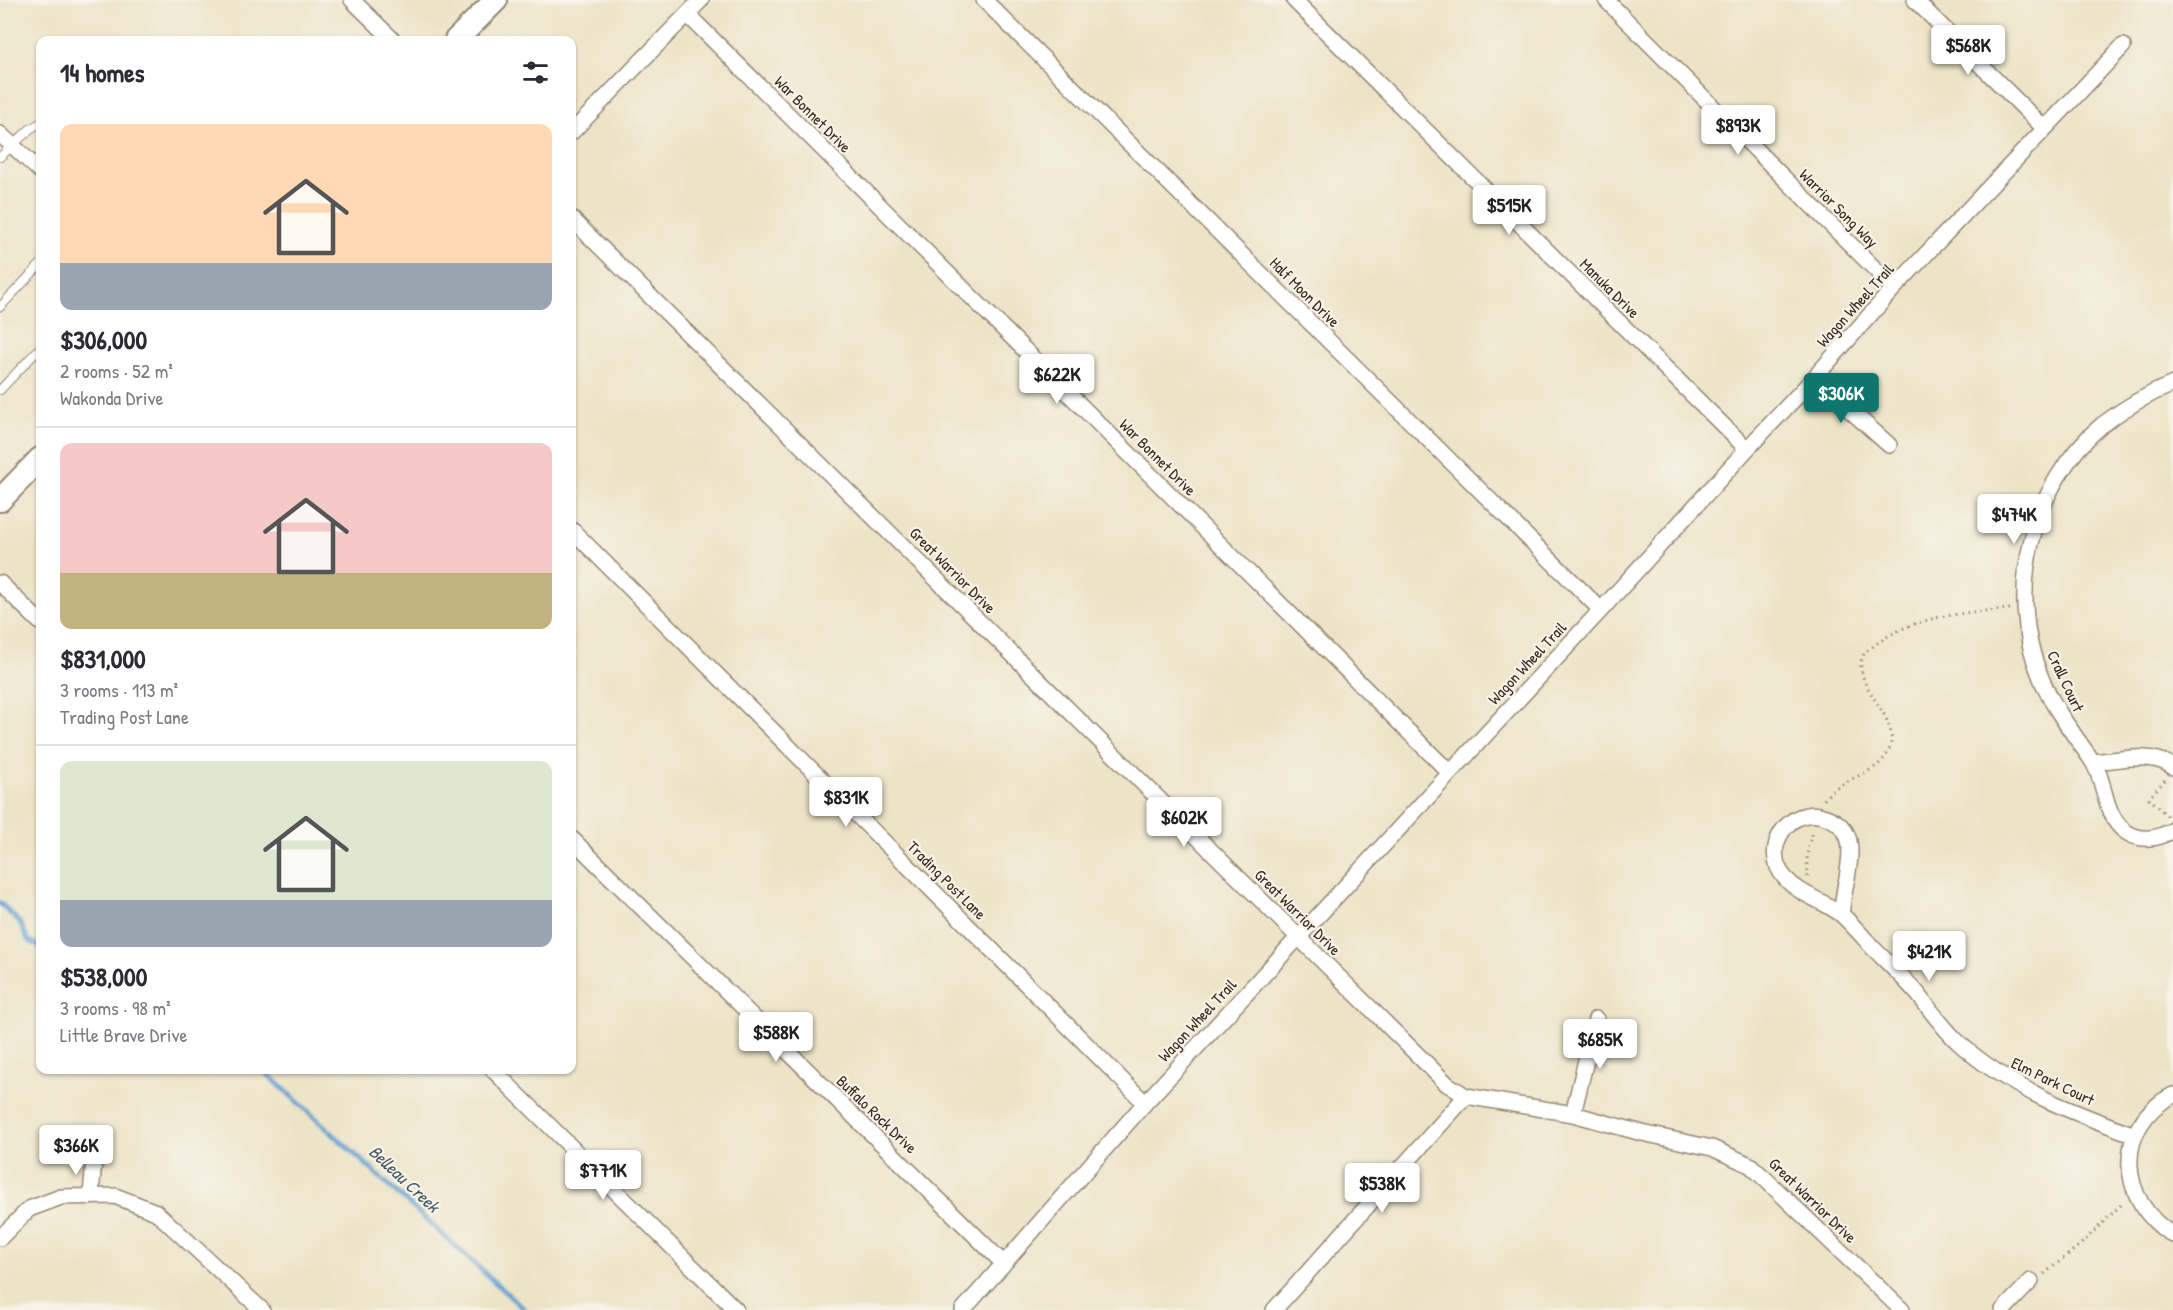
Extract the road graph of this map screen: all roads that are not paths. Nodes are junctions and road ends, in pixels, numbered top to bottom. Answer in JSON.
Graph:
{"nodes":[{"id":1,"x":352,"y":0,"type":"edge"},
{"id":2,"x":496,"y":0,"type":"edge"},
{"id":3,"x":701,"y":0,"type":"edge"},
{"id":4,"x":984,"y":0,"type":"edge"},
{"id":5,"x":1294,"y":0,"type":"edge"},
{"id":6,"x":1606,"y":0,"type":"edge"},
{"id":7,"x":1916,"y":0,"type":"edge"},
{"id":8,"x":687,"y":14,"type":"junction"},
{"id":9,"x":389,"y":36,"type":"edge"},
{"id":10,"x":460,"y":36,"type":"edge"},
{"id":11,"x":2123,"y":46,"type":"dead end"},
{"id":12,"x":36,"y":126,"type":"edge"},
{"id":13,"x":576,"y":128,"type":"edge"},
{"id":14,"x":2044,"y":128,"type":"junction"},
{"id":15,"x":0,"y":134,"type":"edge"},
{"id":16,"x":12,"y":145,"type":"junction"},
{"id":17,"x":0,"y":157,"type":"edge"},
{"id":18,"x":36,"y":167,"type":"edge"},
{"id":19,"x":576,"y":223,"type":"edge"},
{"id":20,"x":36,"y":269,"type":"edge"},
{"id":21,"x":1894,"y":288,"type":"junction"},
{"id":22,"x":0,"y":306,"type":"edge"},
{"id":23,"x":36,"y":352,"type":"edge"},
{"id":24,"x":1814,"y":378,"type":"junction"},
{"id":25,"x":2173,"y":384,"type":"edge"},
{"id":26,"x":0,"y":390,"type":"edge"},
{"id":27,"x":1889,"y":445,"type":"dead end"},
{"id":28,"x":1747,"y":449,"type":"junction"},
{"id":29,"x":36,"y":463,"type":"edge"},
{"id":30,"x":0,"y":500,"type":"edge"},
{"id":31,"x":576,"y":534,"type":"edge"},
{"id":32,"x":0,"y":583,"type":"edge"},
{"id":33,"x":1601,"y":610,"type":"junction"},
{"id":34,"x":36,"y":618,"type":"edge"},
{"id":35,"x":2093,"y":762,"type":"junction"},
{"id":36,"x":2171,"y":772,"type":"edge"},
{"id":37,"x":1450,"y":773,"type":"junction"},
{"id":38,"x":2172,"y":825,"type":"edge"},
{"id":39,"x":576,"y":843,"type":"edge"},
{"id":40,"x":1841,"y":914,"type":"junction"},
{"id":41,"x":1299,"y":938,"type":"junction"},
{"id":42,"x":1596,"y":1018,"type":"dead end"},
{"id":43,"x":497,"y":1074,"type":"edge"},
{"id":44,"x":2173,"y":1095,"type":"edge"},
{"id":45,"x":1466,"y":1096,"type":"junction"},
{"id":46,"x":1145,"y":1103,"type":"junction"},
{"id":47,"x":1573,"y":1114,"type":"junction"},
{"id":48,"x":2135,"y":1135,"type":"junction"},
{"id":49,"x":93,"y":1160,"type":"dead end"},
{"id":50,"x":91,"y":1195,"type":"junction"},
{"id":51,"x":2173,"y":1235,"type":"edge"},
{"id":52,"x":0,"y":1238,"type":"edge"},
{"id":53,"x":1003,"y":1263,"type":"junction"},
{"id":54,"x":2031,"y":1281,"type":"road end"},
{"id":55,"x":262,"y":1310,"type":"edge"},
{"id":56,"x":736,"y":1310,"type":"edge"},
{"id":57,"x":963,"y":1310,"type":"edge"},
{"id":58,"x":1274,"y":1310,"type":"edge"},
{"id":59,"x":1902,"y":1310,"type":"edge"},
{"id":60,"x":2003,"y":1310,"type":"edge"}],
"edges":[{"from":1,"to":9,"type":"street"},
{"from":2,"to":10,"type":"main road"},
{"from":3,"to":8,"type":"street"},
{"from":4,"to":33,"type":"street","name":"Half Moon Drive"},
{"from":5,"to":28,"type":"street","name":"Manuka Drive"},
{"from":6,"to":21,"type":"street","name":"Warrior Song Way"},
{"from":7,"to":14,"type":"street"},
{"from":8,"to":13,"type":"street"},
{"from":8,"to":37,"type":"street","name":"War Bonnet Drive"},
{"from":11,"to":14,"type":"street","name":"Wagon Wheel Trail"},
{"from":12,"to":16,"type":"lane"},
{"from":14,"to":21,"type":"street","name":"Wagon Wheel Trail"},
{"from":15,"to":16,"type":"street"},
{"from":16,"to":17,"type":"lane"},
{"from":16,"to":18,"type":"street"},
{"from":19,"to":41,"type":"street","name":"Great Warrior Drive"},
{"from":20,"to":22,"type":"lane"},
{"from":21,"to":24,"type":"street","name":"Wagon Wheel Trail"},
{"from":23,"to":26,"type":"lane"},
{"from":24,"to":27,"type":"street"},
{"from":24,"to":28,"type":"street","name":"Wagon Wheel Trail"},
{"from":25,"to":35,"type":"street","name":"Crall Court"},
{"from":28,"to":33,"type":"street","name":"Wagon Wheel Trail"},
{"from":29,"to":30,"type":"main road"},
{"from":31,"to":46,"type":"street","name":"Trading Post Lane"},
{"from":32,"to":34,"type":"street"},
{"from":33,"to":37,"type":"street","name":"Wagon Wheel Trail"},
{"from":35,"to":36,"type":"street"},
{"from":35,"to":38,"type":"street","name":"Crall Court"},
{"from":37,"to":41,"type":"street","name":"Wagon Wheel Trail"},
{"from":39,"to":53,"type":"street","name":"Buffalo Rock Drive"},
{"from":40,"to":40,"type":"street","name":"Elm Park Court"},
{"from":40,"to":48,"type":"street","name":"Elm Park Court"},
{"from":41,"to":45,"type":"street","name":"Great Warrior Drive"},
{"from":41,"to":46,"type":"street","name":"Wagon Wheel Trail"},
{"from":42,"to":47,"type":"street"},
{"from":43,"to":56,"type":"street"},
{"from":44,"to":48,"type":"street"},
{"from":45,"to":47,"type":"street","name":"Great Warrior Drive"},
{"from":45,"to":58,"type":"street"},
{"from":46,"to":53,"type":"street","name":"Wagon Wheel Trail"},
{"from":47,"to":59,"type":"street","name":"Great Warrior Drive"},
{"from":48,"to":51,"type":"street"},
{"from":49,"to":50,"type":"street"},
{"from":50,"to":52,"type":"street"},
{"from":50,"to":55,"type":"street"},
{"from":53,"to":57,"type":"street","name":"Wagon Wheel Trail"},
{"from":54,"to":60,"type":"street"}]}
